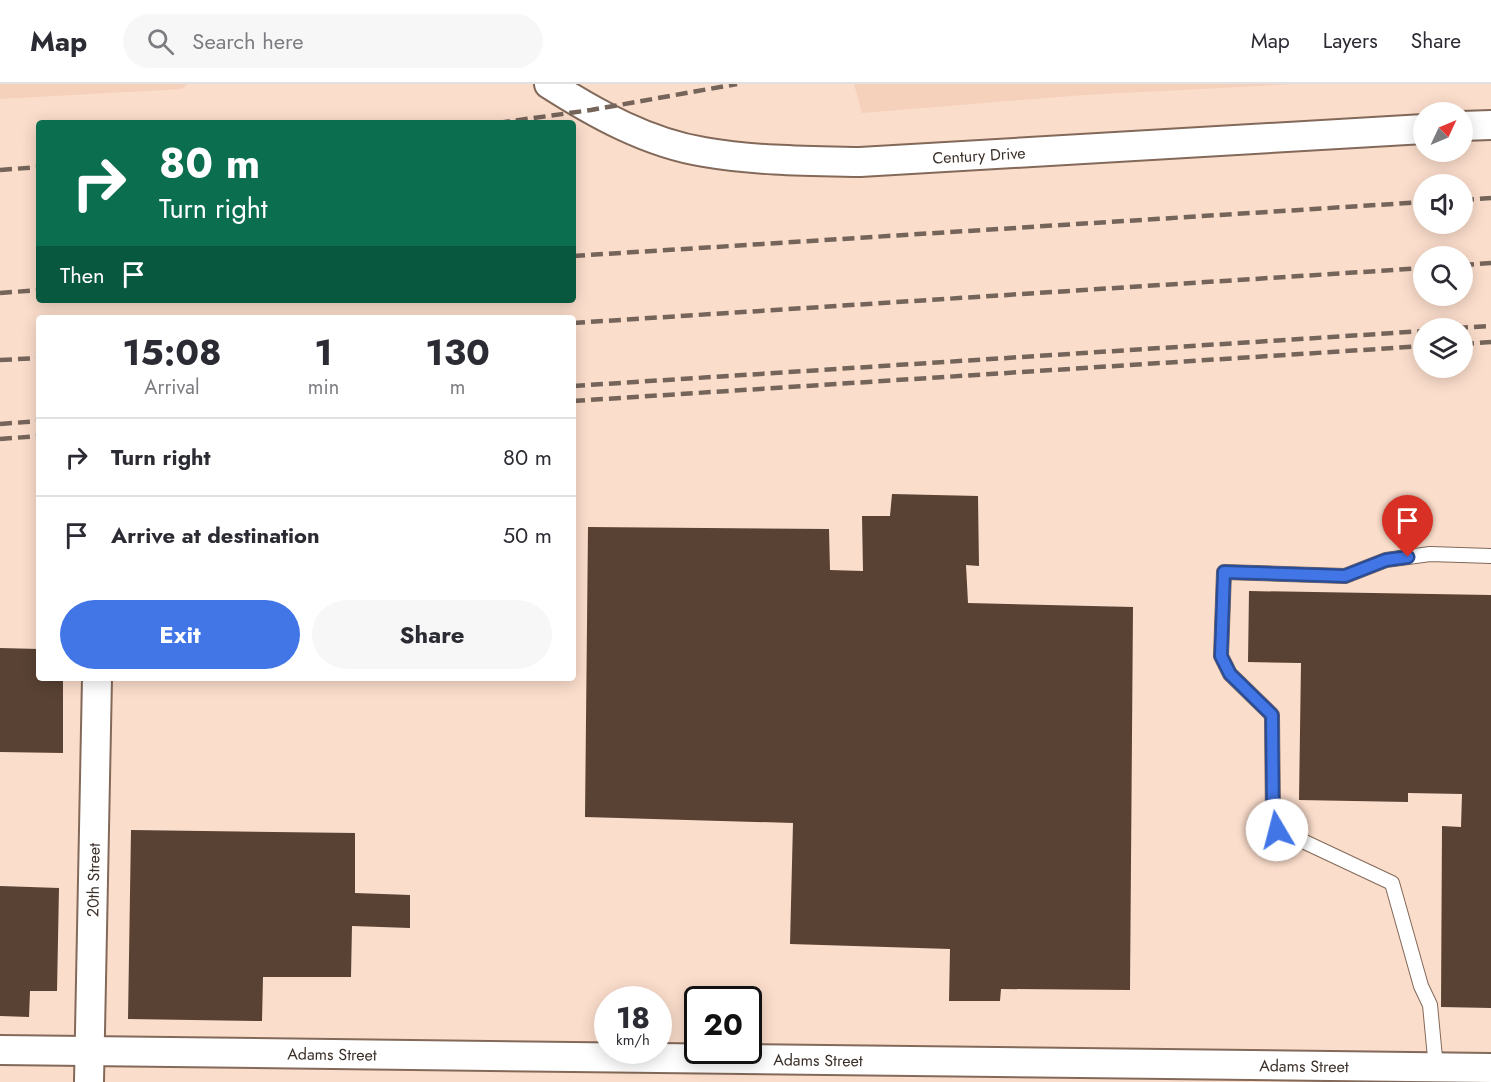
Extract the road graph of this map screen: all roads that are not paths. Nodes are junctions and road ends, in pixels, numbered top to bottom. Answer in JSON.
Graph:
{"nodes":[{"id":1,"x":549,"y":84,"type":"edge"},
{"id":2,"x":1491,"y":125,"type":"edge"},
{"id":3,"x":1473,"y":126,"type":"edge"},
{"id":4,"x":1413,"y":130,"type":"edge"},
{"id":5,"x":1491,"y":556,"type":"edge"},
{"id":6,"x":97,"y":681,"type":"edge"},
{"id":7,"x":0,"y":1050,"type":"edge"},
{"id":8,"x":90,"y":1052,"type":"junction"},
{"id":9,"x":1436,"y":1068,"type":"junction"},
{"id":10,"x":1491,"y":1068,"type":"edge"},
{"id":11,"x":812,"y":1072,"type":"edge"},
{"id":12,"x":89,"y":1082,"type":"edge"}],
"edges":[{"from":1,"to":4,"type":"street","name":"Century Drive"},
{"from":2,"to":3,"type":"street"},
{"from":5,"to":9,"type":"lane"},
{"from":6,"to":8,"type":"street","name":"20th Street"},
{"from":7,"to":8,"type":"street","name":"Adams Street"},
{"from":8,"to":11,"type":"street","name":"Adams Street"},
{"from":8,"to":12,"type":"street","name":"20th Street"},
{"from":9,"to":10,"type":"street","name":"Adams Street"},
{"from":9,"to":11,"type":"street","name":"Adams Street"}]}
